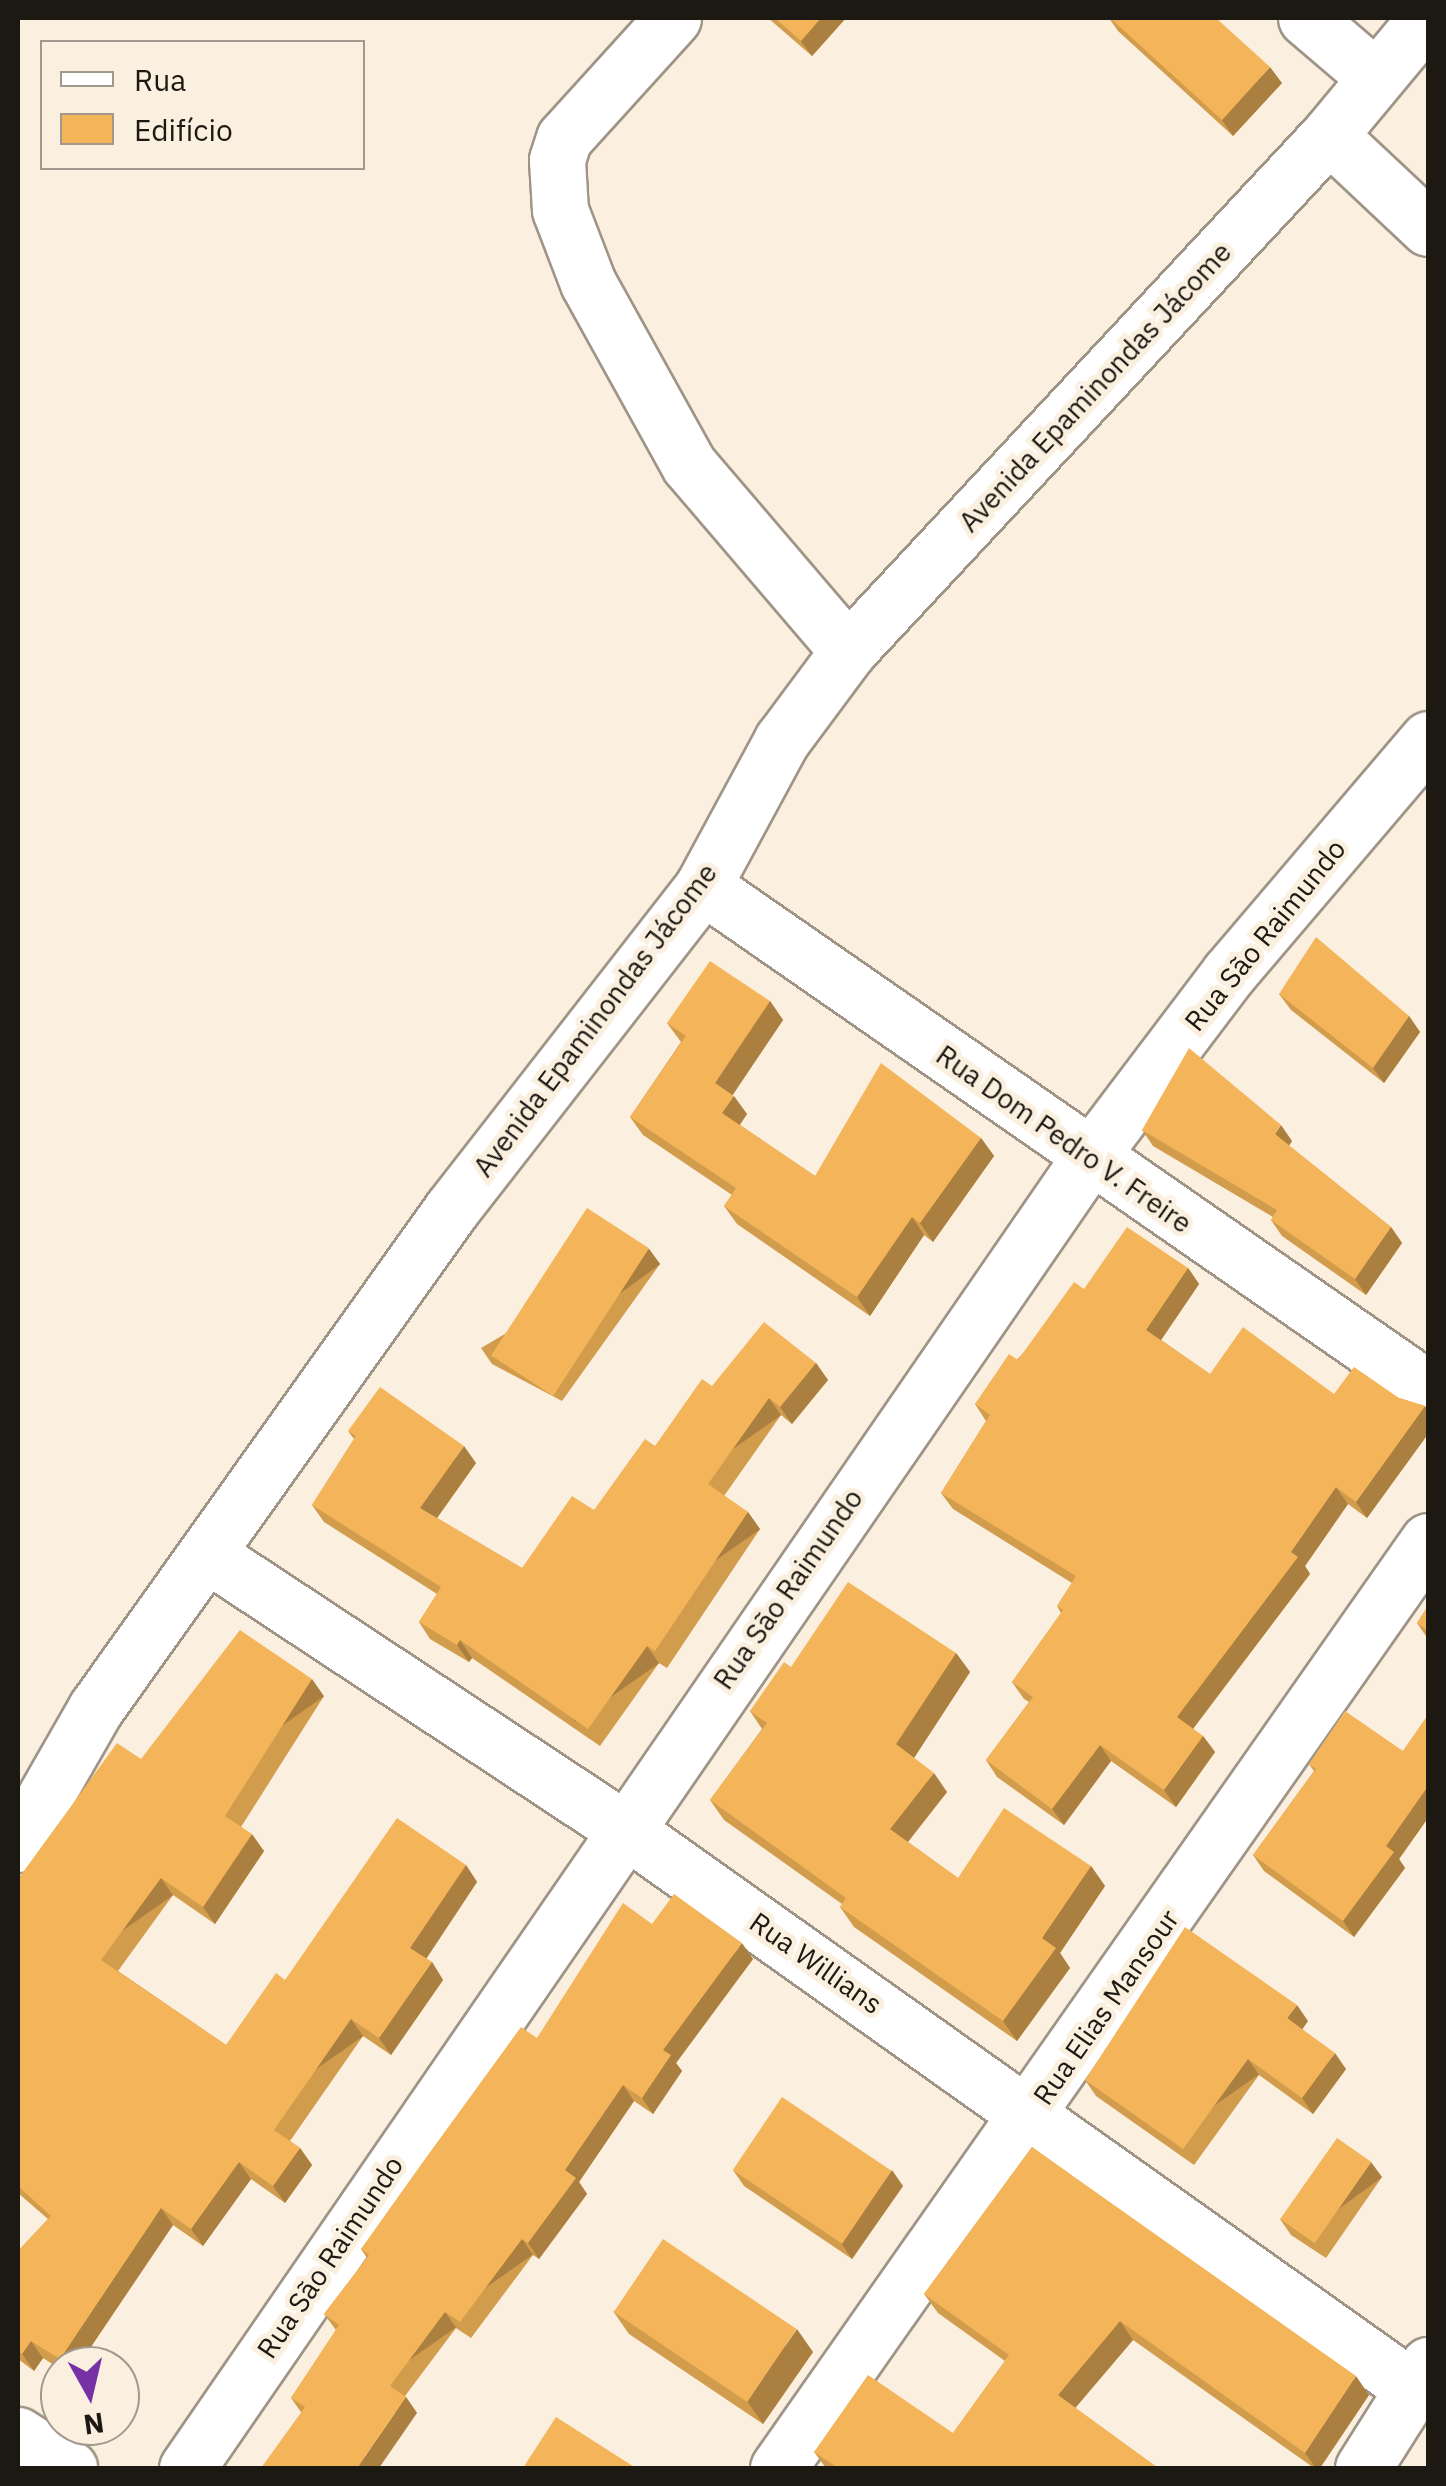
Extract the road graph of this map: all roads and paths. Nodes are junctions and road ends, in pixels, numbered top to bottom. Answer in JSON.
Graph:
{"nodes":[{"id":1,"x":673,"y":18,"type":"edge"},
{"id":2,"x":1306,"y":18,"type":"edge"},
{"id":3,"x":1426,"y":18,"type":"edge"},
{"id":4,"x":1375,"y":77,"type":"junction"},
{"id":5,"x":1329,"y":135,"type":"junction"},
{"id":6,"x":1428,"y":228,"type":"edge"},
{"id":7,"x":848,"y":652,"type":"junction"},
{"id":8,"x":1428,"y":739,"type":"edge"},
{"id":9,"x":703,"y":886,"type":"junction"},
{"id":10,"x":1088,"y":1158,"type":"junction"},
{"id":11,"x":1428,"y":1389,"type":"edge"},
{"id":12,"x":1428,"y":1541,"type":"edge"},
{"id":13,"x":207,"y":1554,"type":"junction"},
{"id":14,"x":623,"y":1828,"type":"junction"},
{"id":15,"x":18,"y":1844,"type":"edge"},
{"id":16,"x":1031,"y":2115,"type":"junction"},
{"id":17,"x":1421,"y":2377,"type":"edge"},
{"id":18,"x":18,"y":2434,"type":"edge"},
{"id":19,"x":68,"y":2468,"type":"edge"},
{"id":20,"x":187,"y":2468,"type":"edge"},
{"id":21,"x":778,"y":2468,"type":"edge"},
{"id":22,"x":1363,"y":2468,"type":"edge"}],
"edges":[{"from":1,"to":7,"type":"street"},
{"from":2,"to":4,"type":"street"},
{"from":3,"to":4,"type":"street","name":"Avenida Epaminondas Jácome"},
{"from":4,"to":5,"type":"street","name":"Avenida Epaminondas Jácome"},
{"from":5,"to":6,"type":"street"},
{"from":5,"to":7,"type":"street","name":"Avenida Epaminondas Jácome"},
{"from":7,"to":9,"type":"street","name":"Avenida Epaminondas Jácome"},
{"from":8,"to":10,"type":"street","name":"Rua São Raimundo"},
{"from":9,"to":10,"type":"street","name":"Rua Dom Pedro V. Freire"},
{"from":9,"to":13,"type":"street","name":"Avenida Epaminondas Jácome"},
{"from":10,"to":11,"type":"street","name":"Rua Dom Pedro V. Freire"},
{"from":10,"to":14,"type":"street","name":"Rua São Raimundo"},
{"from":12,"to":16,"type":"street","name":"Rua Elias Mansour"},
{"from":13,"to":14,"type":"street","name":"Rua Willians"},
{"from":13,"to":15,"type":"street","name":"Avenida Epaminondas Jácome"},
{"from":14,"to":16,"type":"street","name":"Rua Willians"},
{"from":14,"to":20,"type":"street","name":"Rua São Raimundo"},
{"from":16,"to":17,"type":"street","name":"Rua Willians"},
{"from":16,"to":21,"type":"street","name":"Rua Elias Mansour"},
{"from":17,"to":22,"type":"street"},
{"from":18,"to":19,"type":"street"}]}
